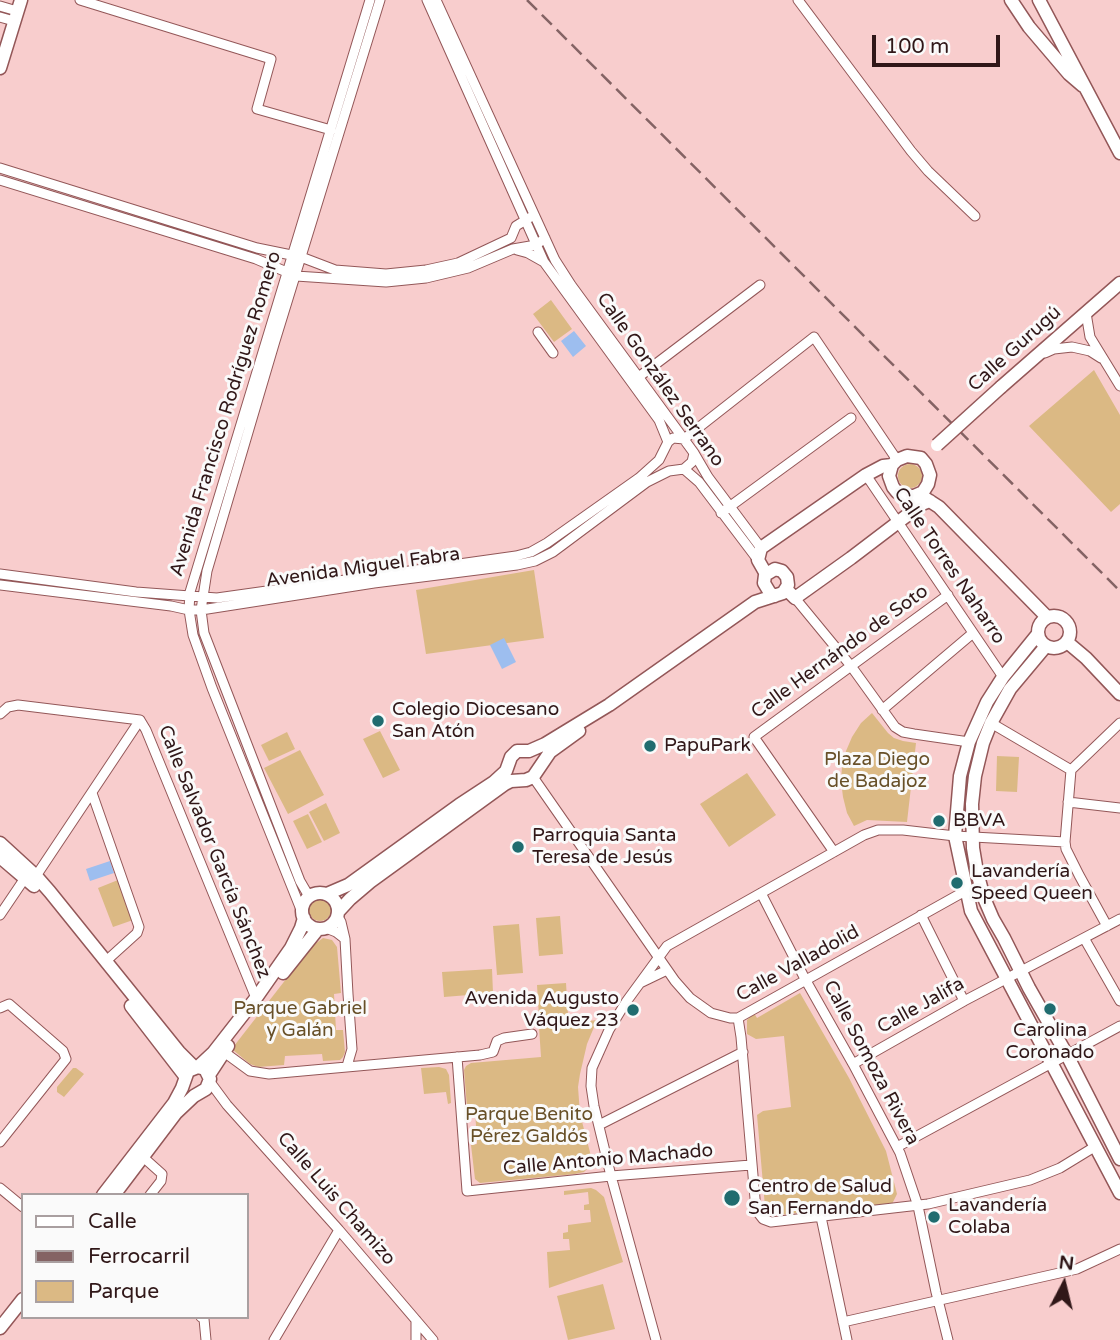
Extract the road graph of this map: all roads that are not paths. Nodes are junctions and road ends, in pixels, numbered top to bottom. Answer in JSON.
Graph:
{"nodes":[{"id":1,"x":80,"y":0,"type":"edge"},
{"id":2,"x":370,"y":0,"type":"edge"},
{"id":3,"x":380,"y":0,"type":"edge"},
{"id":4,"x":427,"y":0,"type":"edge"},
{"id":5,"x":436,"y":0,"type":"edge"},
{"id":6,"x":798,"y":0,"type":"edge"},
{"id":7,"x":1011,"y":0,"type":"edge"},
{"id":8,"x":1039,"y":0,"type":"edge"},
{"id":9,"x":0,"y":6,"type":"edge"},
{"id":10,"x":17,"y":11,"type":"edge"},
{"id":11,"x":0,"y":18,"type":"edge"},
{"id":12,"x":0,"y":68,"type":"edge"},
{"id":13,"x":1089,"y":91,"type":"junction"},
{"id":14,"x":331,"y":130,"type":"junction"},
{"id":15,"x":1119,"y":148,"type":"edge"},
{"id":16,"x":0,"y":168,"type":"edge"},
{"id":17,"x":0,"y":180,"type":"edge"},
{"id":18,"x":975,"y":216,"type":"dead end"},
{"id":19,"x":525,"y":220,"type":"junction"},
{"id":20,"x":545,"y":238,"type":"junction"},
{"id":21,"x":509,"y":239,"type":"junction"},
{"id":22,"x":535,"y":247,"type":"junction"},
{"id":23,"x":513,"y":249,"type":"junction"},
{"id":24,"x":278,"y":252,"type":"junction"},
{"id":25,"x":297,"y":256,"type":"junction"},
{"id":26,"x":313,"y":262,"type":"junction"},
{"id":27,"x":544,"y":262,"type":"junction"},
{"id":28,"x":467,"y":264,"type":"junction"},
{"id":29,"x":274,"y":266,"type":"junction"},
{"id":30,"x":291,"y":274,"type":"junction"},
{"id":31,"x":306,"y":277,"type":"junction"},
{"id":32,"x":363,"y":277,"type":"junction"},
{"id":33,"x":1120,"y":284,"type":"edge"},
{"id":34,"x":760,"y":285,"type":"dead end"},
{"id":35,"x":1086,"y":313,"type":"junction"},
{"id":36,"x":1067,"y":329,"type":"junction"},
{"id":37,"x":538,"y":332,"type":"dead end"},
{"id":38,"x":1090,"y":337,"type":"junction"},
{"id":39,"x":553,"y":353,"type":"dead end"},
{"id":40,"x":1037,"y":356,"type":"junction"},
{"id":41,"x":1106,"y":363,"type":"junction"},
{"id":42,"x":635,"y":379,"type":"junction"},
{"id":43,"x":1120,"y":386,"type":"edge"},
{"id":44,"x":851,"y":418,"type":"dead end"},
{"id":45,"x":676,"y":428,"type":"junction"},
{"id":46,"x":694,"y":430,"type":"junction"},
{"id":47,"x":684,"y":439,"type":"junction"},
{"id":48,"x":937,"y":445,"type":"junction"},
{"id":49,"x":666,"y":446,"type":"junction"},
{"id":50,"x":692,"y":450,"type":"junction"},
{"id":51,"x":911,"y":456,"type":"junction"},
{"id":52,"x":894,"y":463,"type":"junction"},
{"id":53,"x":680,"y":469,"type":"junction"},
{"id":54,"x":929,"y":470,"type":"junction"},
{"id":55,"x":866,"y":475,"type":"junction"},
{"id":56,"x":928,"y":484,"type":"junction"},
{"id":57,"x":914,"y":496,"type":"junction"},
{"id":58,"x":935,"y":504,"type":"junction"},
{"id":59,"x":725,"y":510,"type":"junction"},
{"id":60,"x":897,"y":523,"type":"junction"},
{"id":61,"x":761,"y":548,"type":"junction"},
{"id":62,"x":0,"y":575,"type":"edge"},
{"id":63,"x":768,"y":575,"type":"junction"},
{"id":64,"x":0,"y":585,"type":"edge"},
{"id":65,"x":785,"y":595,"type":"junction"},
{"id":66,"x":948,"y":595,"type":"junction"},
{"id":67,"x":190,"y":596,"type":"junction"},
{"id":68,"x":202,"y":596,"type":"junction"},
{"id":69,"x":755,"y":602,"type":"junction"},
{"id":70,"x":189,"y":610,"type":"junction"},
{"id":71,"x":201,"y":610,"type":"junction"},
{"id":72,"x":1047,"y":617,"type":"junction"},
{"id":73,"x":973,"y":633,"type":"junction"},
{"id":74,"x":1038,"y":635,"type":"junction"},
{"id":75,"x":1067,"y":642,"type":"junction"},
{"id":76,"x":1046,"y":646,"type":"junction"},
{"id":77,"x":851,"y":666,"type":"junction"},
{"id":78,"x":1003,"y":677,"type":"junction"},
{"id":79,"x":1120,"y":694,"type":"edge"},
{"id":80,"x":609,"y":705,"type":"junction"},
{"id":81,"x":882,"y":710,"type":"junction"},
{"id":82,"x":0,"y":713,"type":"edge"},
{"id":83,"x":140,"y":720,"type":"junction"},
{"id":84,"x":991,"y":723,"type":"junction"},
{"id":85,"x":1120,"y":723,"type":"edge"},
{"id":86,"x":969,"y":742,"type":"junction"},
{"id":87,"x":529,"y":751,"type":"junction"},
{"id":88,"x":508,"y":765,"type":"junction"},
{"id":89,"x":1071,"y":770,"type":"junction"},
{"id":90,"x":531,"y":774,"type":"junction"},
{"id":91,"x":92,"y":793,"type":"junction"},
{"id":92,"x":1068,"y":802,"type":"junction"},
{"id":93,"x":1120,"y":808,"type":"edge"},
{"id":94,"x":955,"y":836,"type":"junction"},
{"id":95,"x":972,"y":837,"type":"junction"},
{"id":96,"x":1065,"y":842,"type":"junction"},
{"id":97,"x":0,"y":843,"type":"edge"},
{"id":98,"x":834,"y":852,"type":"junction"},
{"id":99,"x":0,"y":857,"type":"edge"},
{"id":100,"x":30,"y":877,"type":"junction"},
{"id":101,"x":967,"y":890,"type":"junction"},
{"id":102,"x":761,"y":893,"type":"junction"},
{"id":103,"x":327,"y":894,"type":"junction"},
{"id":104,"x":313,"y":895,"type":"junction"},
{"id":105,"x":338,"y":913,"type":"junction"},
{"id":106,"x":0,"y":915,"type":"edge"},
{"id":107,"x":303,"y":915,"type":"junction"},
{"id":108,"x":921,"y":915,"type":"junction"},
{"id":109,"x":1120,"y":919,"type":"edge"},
{"id":110,"x":1107,"y":926,"type":"junction"},
{"id":111,"x":322,"y":928,"type":"junction"},
{"id":112,"x":1084,"y":938,"type":"junction"},
{"id":113,"x":345,"y":939,"type":"junction"},
{"id":114,"x":658,"y":957,"type":"junction"},
{"id":115,"x":106,"y":961,"type":"junction"},
{"id":116,"x":667,"y":970,"type":"junction"},
{"id":117,"x":1021,"y":971,"type":"junction"},
{"id":118,"x":806,"y":979,"type":"junction"},
{"id":119,"x":1007,"y":979,"type":"junction"},
{"id":120,"x":639,"y":983,"type":"junction"},
{"id":121,"x":256,"y":998,"type":"junction"},
{"id":122,"x":964,"y":1001,"type":"junction"},
{"id":123,"x":1120,"y":1001,"type":"edge"},
{"id":124,"x":0,"y":1008,"type":"edge"},
{"id":125,"x":738,"y":1018,"type":"junction"},
{"id":126,"x":1120,"y":1026,"type":"edge"},
{"id":127,"x":532,"y":1034,"type":"dead end"},
{"id":128,"x":352,"y":1049,"type":"junction"},
{"id":129,"x":223,"y":1052,"type":"junction"},
{"id":130,"x":743,"y":1052,"type":"junction"},
{"id":131,"x":1067,"y":1055,"type":"junction"},
{"id":132,"x":457,"y":1057,"type":"junction"},
{"id":133,"x":1051,"y":1063,"type":"junction"},
{"id":134,"x":853,"y":1064,"type":"junction"},
{"id":135,"x":363,"y":1065,"type":"junction"},
{"id":136,"x":347,"y":1066,"type":"junction"},
{"id":137,"x":190,"y":1073,"type":"junction"},
{"id":138,"x":209,"y":1079,"type":"junction"},
{"id":139,"x":200,"y":1092,"type":"junction"},
{"id":140,"x":226,"y":1105,"type":"junction"},
{"id":141,"x":599,"y":1125,"type":"junction"},
{"id":142,"x":0,"y":1142,"type":"edge"},
{"id":143,"x":1116,"y":1142,"type":"edge"},
{"id":144,"x":1096,"y":1146,"type":"junction"},
{"id":145,"x":897,"y":1147,"type":"junction"},
{"id":146,"x":143,"y":1157,"type":"junction"},
{"id":147,"x":1120,"y":1159,"type":"edge"},
{"id":148,"x":751,"y":1165,"type":"junction"},
{"id":149,"x":611,"y":1176,"type":"junction"},
{"id":150,"x":0,"y":1188,"type":"edge"},
{"id":151,"x":105,"y":1193,"type":"edge"},
{"id":152,"x":116,"y":1193,"type":"edge"},
{"id":153,"x":152,"y":1193,"type":"edge"},
{"id":154,"x":1120,"y":1193,"type":"edge"},
{"id":155,"x":21,"y":1205,"type":"edge"},
{"id":156,"x":918,"y":1206,"type":"junction"},
{"id":157,"x":821,"y":1217,"type":"junction"},
{"id":158,"x":338,"y":1230,"type":"junction"},
{"id":159,"x":1120,"y":1249,"type":"edge"},
{"id":160,"x":939,"y":1301,"type":"junction"},
{"id":161,"x":21,"y":1302,"type":"edge"},
{"id":162,"x":21,"y":1315,"type":"edge"},
{"id":163,"x":204,"y":1319,"type":"edge"},
{"id":164,"x":416,"y":1320,"type":"junction"},
{"id":165,"x":843,"y":1322,"type":"junction"},
{"id":166,"x":0,"y":1328,"type":"edge"},
{"id":167,"x":1,"y":1340,"type":"edge"},
{"id":168,"x":206,"y":1340,"type":"edge"},
{"id":169,"x":274,"y":1340,"type":"edge"},
{"id":170,"x":416,"y":1340,"type":"edge"},
{"id":171,"x":433,"y":1340,"type":"edge"},
{"id":172,"x":656,"y":1340,"type":"edge"},
{"id":173,"x":847,"y":1340,"type":"edge"},
{"id":174,"x":948,"y":1340,"type":"edge"}],
"edges":[{"from":1,"to":14,"type":"street"},
{"from":2,"to":14,"type":"street","name":"Avenida Francisco Rodríguez Romero"},
{"from":3,"to":25,"type":"street","name":"Avenida Francisco Rodríguez Romero"},
{"from":4,"to":19,"type":"street"},
{"from":5,"to":19,"type":"street"},
{"from":6,"to":18,"type":"street"},
{"from":7,"to":13,"type":"main road"},
{"from":8,"to":13,"type":"main road"},
{"from":9,"to":10,"type":"street"},
{"from":10,"to":11,"type":"street"},
{"from":10,"to":12,"type":"main road"},
{"from":13,"to":15,"type":"main road"},
{"from":14,"to":25,"type":"street","name":"Avenida Francisco Rodríguez Romero"},
{"from":16,"to":24,"type":"street"},
{"from":17,"to":29,"type":"street"},
{"from":19,"to":20,"type":"street","name":"Calle González Serrano"},
{"from":19,"to":21,"type":"street"},
{"from":19,"to":22,"type":"street","name":"Calle González Serrano"},
{"from":20,"to":22,"type":"street"},
{"from":20,"to":42,"type":"street","name":"Calle González Serrano"},
{"from":21,"to":23,"type":"street"},
{"from":21,"to":28,"type":"street"},
{"from":22,"to":23,"type":"street"},
{"from":22,"to":27,"type":"street","name":"Calle González Serrano"},
{"from":23,"to":27,"type":"street"},
{"from":23,"to":28,"type":"street"},
{"from":24,"to":25,"type":"street"},
{"from":24,"to":29,"type":"street","name":"Avenida Francisco Rodríguez Romero"},
{"from":25,"to":26,"type":"street"},
{"from":25,"to":30,"type":"street","name":"Avenida Francisco Rodríguez Romero"},
{"from":26,"to":31,"type":"street","name":"Avenida Francisco Rodríguez Romero"},
{"from":26,"to":32,"type":"street"},
{"from":27,"to":42,"type":"street","name":"Calle González Serrano"},
{"from":28,"to":32,"type":"street"},
{"from":29,"to":30,"type":"street"},
{"from":30,"to":31,"type":"street"},
{"from":30,"to":67,"type":"street","name":"Avenida Francisco Rodríguez Romero"},
{"from":30,"to":68,"type":"street","name":"Avenida Francisco Rodríguez Romero"},
{"from":31,"to":32,"type":"street"},
{"from":33,"to":35,"type":"main road","name":"Calle Gurugú"},
{"from":34,"to":42,"type":"street"},
{"from":35,"to":36,"type":"main road","name":"Calle Gurugú"},
{"from":35,"to":38,"type":"street"},
{"from":36,"to":38,"type":"street"},
{"from":36,"to":40,"type":"main road","name":"Calle Gurugú"},
{"from":37,"to":39,"type":"street"},
{"from":38,"to":41,"type":"street"},
{"from":40,"to":41,"type":"street"},
{"from":40,"to":48,"type":"main road","name":"Calle Gurugú","bridge":true},
{"from":41,"to":43,"type":"street"},
{"from":42,"to":45,"type":"street","name":"Calle González Serrano"},
{"from":42,"to":49,"type":"street","name":"Calle González Serrano"},
{"from":44,"to":59,"type":"street"},
{"from":45,"to":46,"type":"street"},
{"from":45,"to":47,"type":"street","name":"Calle González Serrano"},
{"from":46,"to":47,"type":"street"},
{"from":46,"to":50,"type":"street"},
{"from":46,"to":52,"type":"street"},
{"from":47,"to":49,"type":"street"},
{"from":47,"to":50,"type":"street","name":"Calle González Serrano"},
{"from":48,"to":51,"type":"main road","name":"Calle Gurugú"},
{"from":48,"to":54,"type":"main road"},
{"from":49,"to":53,"type":"street","name":"Calle González Serrano"},
{"from":49,"to":68,"type":"street","name":"Avenida Miguel Fabra"},
{"from":50,"to":53,"type":"street"},
{"from":50,"to":59,"type":"street","name":"Calle González Serrano"},
{"from":51,"to":52,"type":"main road"},
{"from":51,"to":54,"type":"main road"},
{"from":52,"to":55,"type":"main road"},
{"from":52,"to":57,"type":"main road"},
{"from":53,"to":59,"type":"street","name":"Calle González Serrano"},
{"from":53,"to":71,"type":"street","name":"Avenida Miguel Fabra"},
{"from":54,"to":56,"type":"main road"},
{"from":55,"to":60,"type":"street","name":"Calle Torres Naharro"},
{"from":55,"to":61,"type":"main road"},
{"from":56,"to":57,"type":"main road"},
{"from":56,"to":58,"type":"main road"},
{"from":57,"to":58,"type":"main road"},
{"from":58,"to":60,"type":"main road"},
{"from":58,"to":72,"type":"main road"},
{"from":59,"to":61,"type":"street","name":"Calle González Serrano"},
{"from":59,"to":61,"type":"street","name":"Calle González Serrano"},
{"from":60,"to":65,"type":"main road"},
{"from":60,"to":66,"type":"street","name":"Calle Torres Naharro"},
{"from":61,"to":63,"type":"main road"},
{"from":62,"to":67,"type":"street","name":"Avenida Miguel Fabra"},
{"from":63,"to":65,"type":"main road"},
{"from":63,"to":65,"type":"main road"},
{"from":63,"to":69,"type":"main road"},
{"from":64,"to":70,"type":"street","name":"Avenida Miguel Fabra"},
{"from":65,"to":69,"type":"main road"},
{"from":65,"to":77,"type":"street"},
{"from":66,"to":73,"type":"street","name":"Calle Torres Naharro"},
{"from":66,"to":77,"type":"street","name":"Calle Hernándo de Soto"},
{"from":67,"to":68,"type":"street","name":"Avenida Miguel Fabra"},
{"from":67,"to":70,"type":"street","name":"Avenida Francisco Rodríguez Romero"},
{"from":68,"to":71,"type":"street","name":"Avenida Francisco Rodríguez Romero"},
{"from":69,"to":80,"type":"main road"},
{"from":70,"to":71,"type":"street","name":"Avenida Miguel Fabra"},
{"from":70,"to":107,"type":"street","name":"Avenida Francisco Rodríguez Romero"},
{"from":71,"to":104,"type":"street","name":"Avenida Francisco Rodríguez Romero"},
{"from":72,"to":74,"type":"main road"},
{"from":72,"to":75,"type":"main road"},
{"from":73,"to":78,"type":"street","name":"Calle Torres Naharro"},
{"from":73,"to":81,"type":"street"},
{"from":74,"to":76,"type":"main road"},
{"from":74,"to":78,"type":"main road"},
{"from":75,"to":76,"type":"main road"},
{"from":75,"to":79,"type":"main road"},
{"from":76,"to":84,"type":"main road"},
{"from":77,"to":81,"type":"street"},
{"from":77,"to":98,"type":"street","name":"Calle Hernándo de Soto"},
{"from":78,"to":86,"type":"main road"},
{"from":80,"to":87,"type":"main road"},
{"from":80,"to":90,"type":"main road"},
{"from":81,"to":86,"type":"street"},
{"from":82,"to":83,"type":"street"},
{"from":83,"to":91,"type":"street"},
{"from":83,"to":121,"type":"street","name":"Calle Salvador García Sánchez"},
{"from":84,"to":89,"type":"street"},
{"from":84,"to":95,"type":"main road"},
{"from":85,"to":89,"type":"street"},
{"from":86,"to":94,"type":"main road"},
{"from":87,"to":88,"type":"main road"},
{"from":87,"to":90,"type":"main road"},
{"from":88,"to":90,"type":"main road"},
{"from":88,"to":103,"type":"main road"},
{"from":89,"to":92,"type":"street"},
{"from":90,"to":105,"type":"main road"},
{"from":90,"to":114,"type":"street","name":"Calle Valladolid"},
{"from":91,"to":100,"type":"street"},
{"from":91,"to":115,"type":"street"},
{"from":92,"to":93,"type":"street"},
{"from":92,"to":96,"type":"street"},
{"from":94,"to":95,"type":"street"},
{"from":94,"to":98,"type":"street"},
{"from":94,"to":101,"type":"main road"},
{"from":95,"to":96,"type":"street"},
{"from":95,"to":117,"type":"main road"},
{"from":96,"to":110,"type":"street"},
{"from":97,"to":100,"type":"main road"},
{"from":98,"to":102,"type":"street"},
{"from":99,"to":100,"type":"main road"},
{"from":100,"to":106,"type":"street"},
{"from":100,"to":115,"type":"main road"},
{"from":100,"to":137,"type":"main road"},
{"from":101,"to":108,"type":"street","name":"Calle Valladolid"},
{"from":101,"to":119,"type":"main road"},
{"from":102,"to":114,"type":"street"},
{"from":102,"to":118,"type":"street","name":"Calle Somoza Rivera"},
{"from":103,"to":104,"type":"main road"},
{"from":103,"to":105,"type":"main road"},
{"from":104,"to":107,"type":"main road"},
{"from":105,"to":111,"type":"main road"},
{"from":105,"to":113,"type":"street"},
{"from":107,"to":111,"type":"main road"},
{"from":107,"to":121,"type":"main road"},
{"from":108,"to":118,"type":"street","name":"Calle Valladolid"},
{"from":108,"to":122,"type":"street"},
{"from":109,"to":110,"type":"street","name":"Calle Jalifa"},
{"from":110,"to":112,"type":"street","name":"Calle Jalifa"},
{"from":111,"to":113,"type":"street"},
{"from":111,"to":129,"type":"main road"},
{"from":112,"to":117,"type":"street","name":"Calle Jalifa"},
{"from":112,"to":123,"type":"street"},
{"from":113,"to":128,"type":"street"},
{"from":114,"to":116,"type":"street","name":"Calle Valladolid"},
{"from":114,"to":120,"type":"street"},
{"from":115,"to":137,"type":"main road"},
{"from":116,"to":120,"type":"street"},
{"from":116,"to":125,"type":"street","name":"Calle Valladolid"},
{"from":117,"to":119,"type":"street","name":"Calle Jalifa"},
{"from":117,"to":131,"type":"main road"},
{"from":118,"to":125,"type":"street","name":"Calle Valladolid"},
{"from":118,"to":134,"type":"street","name":"Calle Somoza Rivera"},
{"from":119,"to":122,"type":"street","name":"Calle Jalifa"},
{"from":119,"to":133,"type":"main road"},
{"from":120,"to":141,"type":"street"},
{"from":121,"to":137,"type":"main road"},
{"from":122,"to":134,"type":"street","name":"Calle Jalifa"},
{"from":124,"to":142,"type":"street"},
{"from":125,"to":130,"type":"street"},
{"from":126,"to":131,"type":"street"},
{"from":127,"to":132,"type":"street"},
{"from":128,"to":135,"type":"street"},
{"from":128,"to":136,"type":"street"},
{"from":129,"to":136,"type":"street"},
{"from":129,"to":138,"type":"main road"},
{"from":130,"to":141,"type":"street"},
{"from":130,"to":148,"type":"street"},
{"from":131,"to":133,"type":"street"},
{"from":131,"to":143,"type":"main road"},
{"from":132,"to":135,"type":"street"},
{"from":132,"to":149,"type":"street","name":"Calle Antonio Machado"},
{"from":133,"to":144,"type":"main road"},
{"from":133,"to":145,"type":"street"},
{"from":134,"to":145,"type":"street","name":"Calle Somoza Rivera"},
{"from":135,"to":136,"type":"street"},
{"from":137,"to":138,"type":"main road"},
{"from":137,"to":139,"type":"main road"},
{"from":137,"to":151,"type":"main road"},
{"from":138,"to":139,"type":"main road"},
{"from":138,"to":140,"type":"street","name":"Calle Luis Chamizo"},
{"from":139,"to":140,"type":"street"},
{"from":139,"to":146,"type":"main road"},
{"from":140,"to":158,"type":"street","name":"Calle Luis Chamizo"},
{"from":141,"to":149,"type":"street"},
{"from":143,"to":147,"type":"main road"},
{"from":144,"to":154,"type":"main road"},
{"from":144,"to":156,"type":"street"},
{"from":145,"to":156,"type":"street","name":"Calle Somoza Rivera"},
{"from":146,"to":152,"type":"main road"},
{"from":146,"to":153,"type":"street"},
{"from":148,"to":149,"type":"street","name":"Calle Antonio Machado"},
{"from":148,"to":157,"type":"street"},
{"from":149,"to":172,"type":"street"},
{"from":150,"to":155,"type":"street"},
{"from":156,"to":157,"type":"street"},
{"from":156,"to":160,"type":"street","name":"Calle Somoza Rivera"},
{"from":157,"to":165,"type":"street"},
{"from":158,"to":164,"type":"street","name":"Calle Luis Chamizo"},
{"from":158,"to":169,"type":"street"},
{"from":159,"to":160,"type":"street"},
{"from":160,"to":165,"type":"street"},
{"from":160,"to":174,"type":"street","name":"Calle Somoza Rivera"},
{"from":161,"to":166,"type":"main road"},
{"from":162,"to":167,"type":"main road"},
{"from":163,"to":168,"type":"street"},
{"from":164,"to":170,"type":"street"},
{"from":164,"to":171,"type":"street","name":"Calle Luis Chamizo"},
{"from":165,"to":173,"type":"street"}]}
